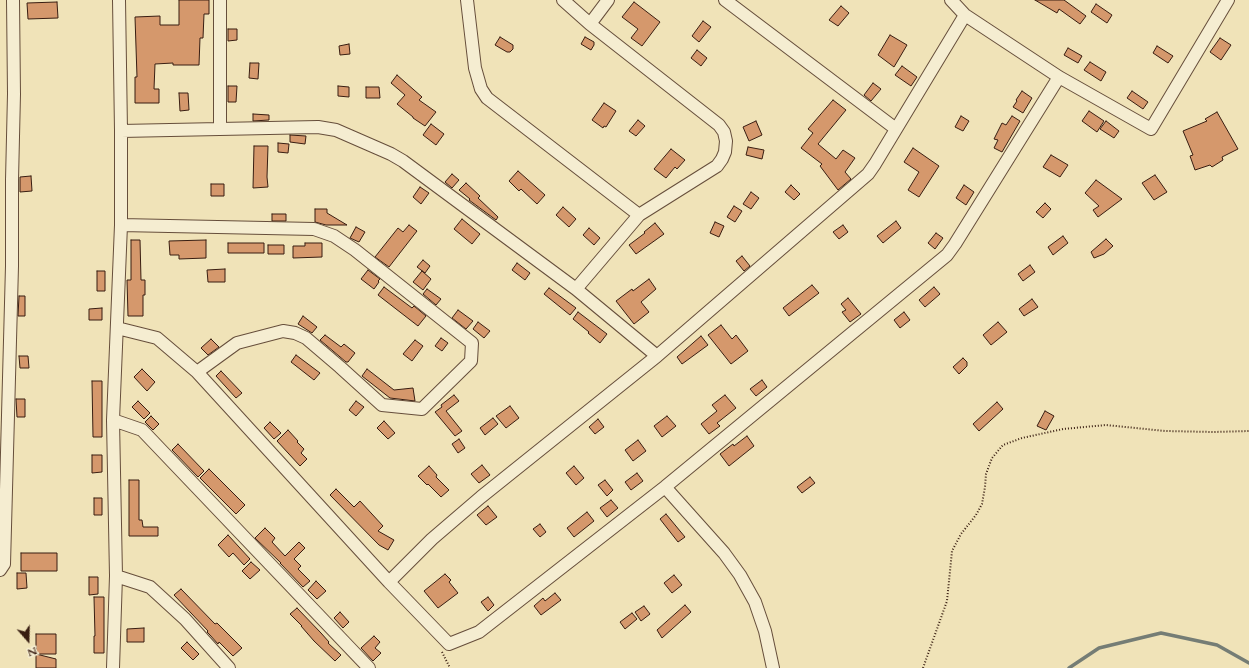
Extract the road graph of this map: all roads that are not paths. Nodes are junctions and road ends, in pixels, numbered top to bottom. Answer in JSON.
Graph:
{"nodes":[{"id":1,"x":13,"y":0,"type":"edge"},
{"id":2,"x":119,"y":0,"type":"edge"},
{"id":3,"x":220,"y":0,"type":"edge"},
{"id":4,"x":467,"y":0,"type":"edge"},
{"id":5,"x":563,"y":0,"type":"edge"},
{"id":6,"x":608,"y":0,"type":"edge"},
{"id":7,"x":725,"y":0,"type":"edge"},
{"id":8,"x":951,"y":0,"type":"edge"},
{"id":9,"x":1228,"y":0,"type":"edge"},
{"id":10,"x":965,"y":15,"type":"junction"},
{"id":11,"x":590,"y":24,"type":"junction"},
{"id":12,"x":1059,"y":77,"type":"junction"},
{"id":13,"x":220,"y":129,"type":"junction"},
{"id":14,"x":896,"y":129,"type":"junction"},
{"id":15,"x":121,"y":131,"type":"junction"},
{"id":16,"x":639,"y":215,"type":"junction"},
{"id":17,"x":121,"y":225,"type":"junction"},
{"id":18,"x":6,"y":266,"type":"edge"},
{"id":19,"x":576,"y":289,"type":"junction"},
{"id":20,"x":117,"y":328,"type":"junction"},
{"id":21,"x":658,"y":356,"type":"junction"},
{"id":22,"x":197,"y":372,"type":"junction"},
{"id":23,"x":113,"y":420,"type":"junction"},
{"id":24,"x":665,"y":487,"type":"junction"},
{"id":25,"x":0,"y":570,"type":"edge"},
{"id":26,"x":116,"y":576,"type":"junction"},
{"id":27,"x":389,"y":582,"type":"junction"},
{"id":28,"x":113,"y":668,"type":"edge"},
{"id":29,"x":230,"y":668,"type":"edge"},
{"id":30,"x":369,"y":668,"type":"edge"},
{"id":31,"x":773,"y":668,"type":"edge"}],
"edges":[{"from":1,"to":18,"type":"street"},
{"from":2,"to":15,"type":"street"},
{"from":3,"to":13,"type":"street"},
{"from":4,"to":16,"type":"street"},
{"from":5,"to":11,"type":"street"},
{"from":6,"to":11,"type":"street"},
{"from":7,"to":14,"type":"street"},
{"from":8,"to":10,"type":"street"},
{"from":9,"to":12,"type":"street"},
{"from":10,"to":12,"type":"street"},
{"from":10,"to":14,"type":"street"},
{"from":11,"to":16,"type":"street"},
{"from":12,"to":24,"type":"street"},
{"from":13,"to":15,"type":"street"},
{"from":13,"to":19,"type":"street"},
{"from":14,"to":21,"type":"street"},
{"from":15,"to":17,"type":"street"},
{"from":16,"to":19,"type":"street"},
{"from":17,"to":20,"type":"street"},
{"from":17,"to":22,"type":"street"},
{"from":18,"to":25,"type":"street"},
{"from":19,"to":21,"type":"street"},
{"from":20,"to":22,"type":"street"},
{"from":20,"to":23,"type":"street"},
{"from":21,"to":27,"type":"street"},
{"from":22,"to":27,"type":"street"},
{"from":23,"to":26,"type":"street"},
{"from":23,"to":30,"type":"street"},
{"from":24,"to":27,"type":"street"},
{"from":24,"to":31,"type":"street"},
{"from":26,"to":28,"type":"street"},
{"from":26,"to":29,"type":"street"}]}
